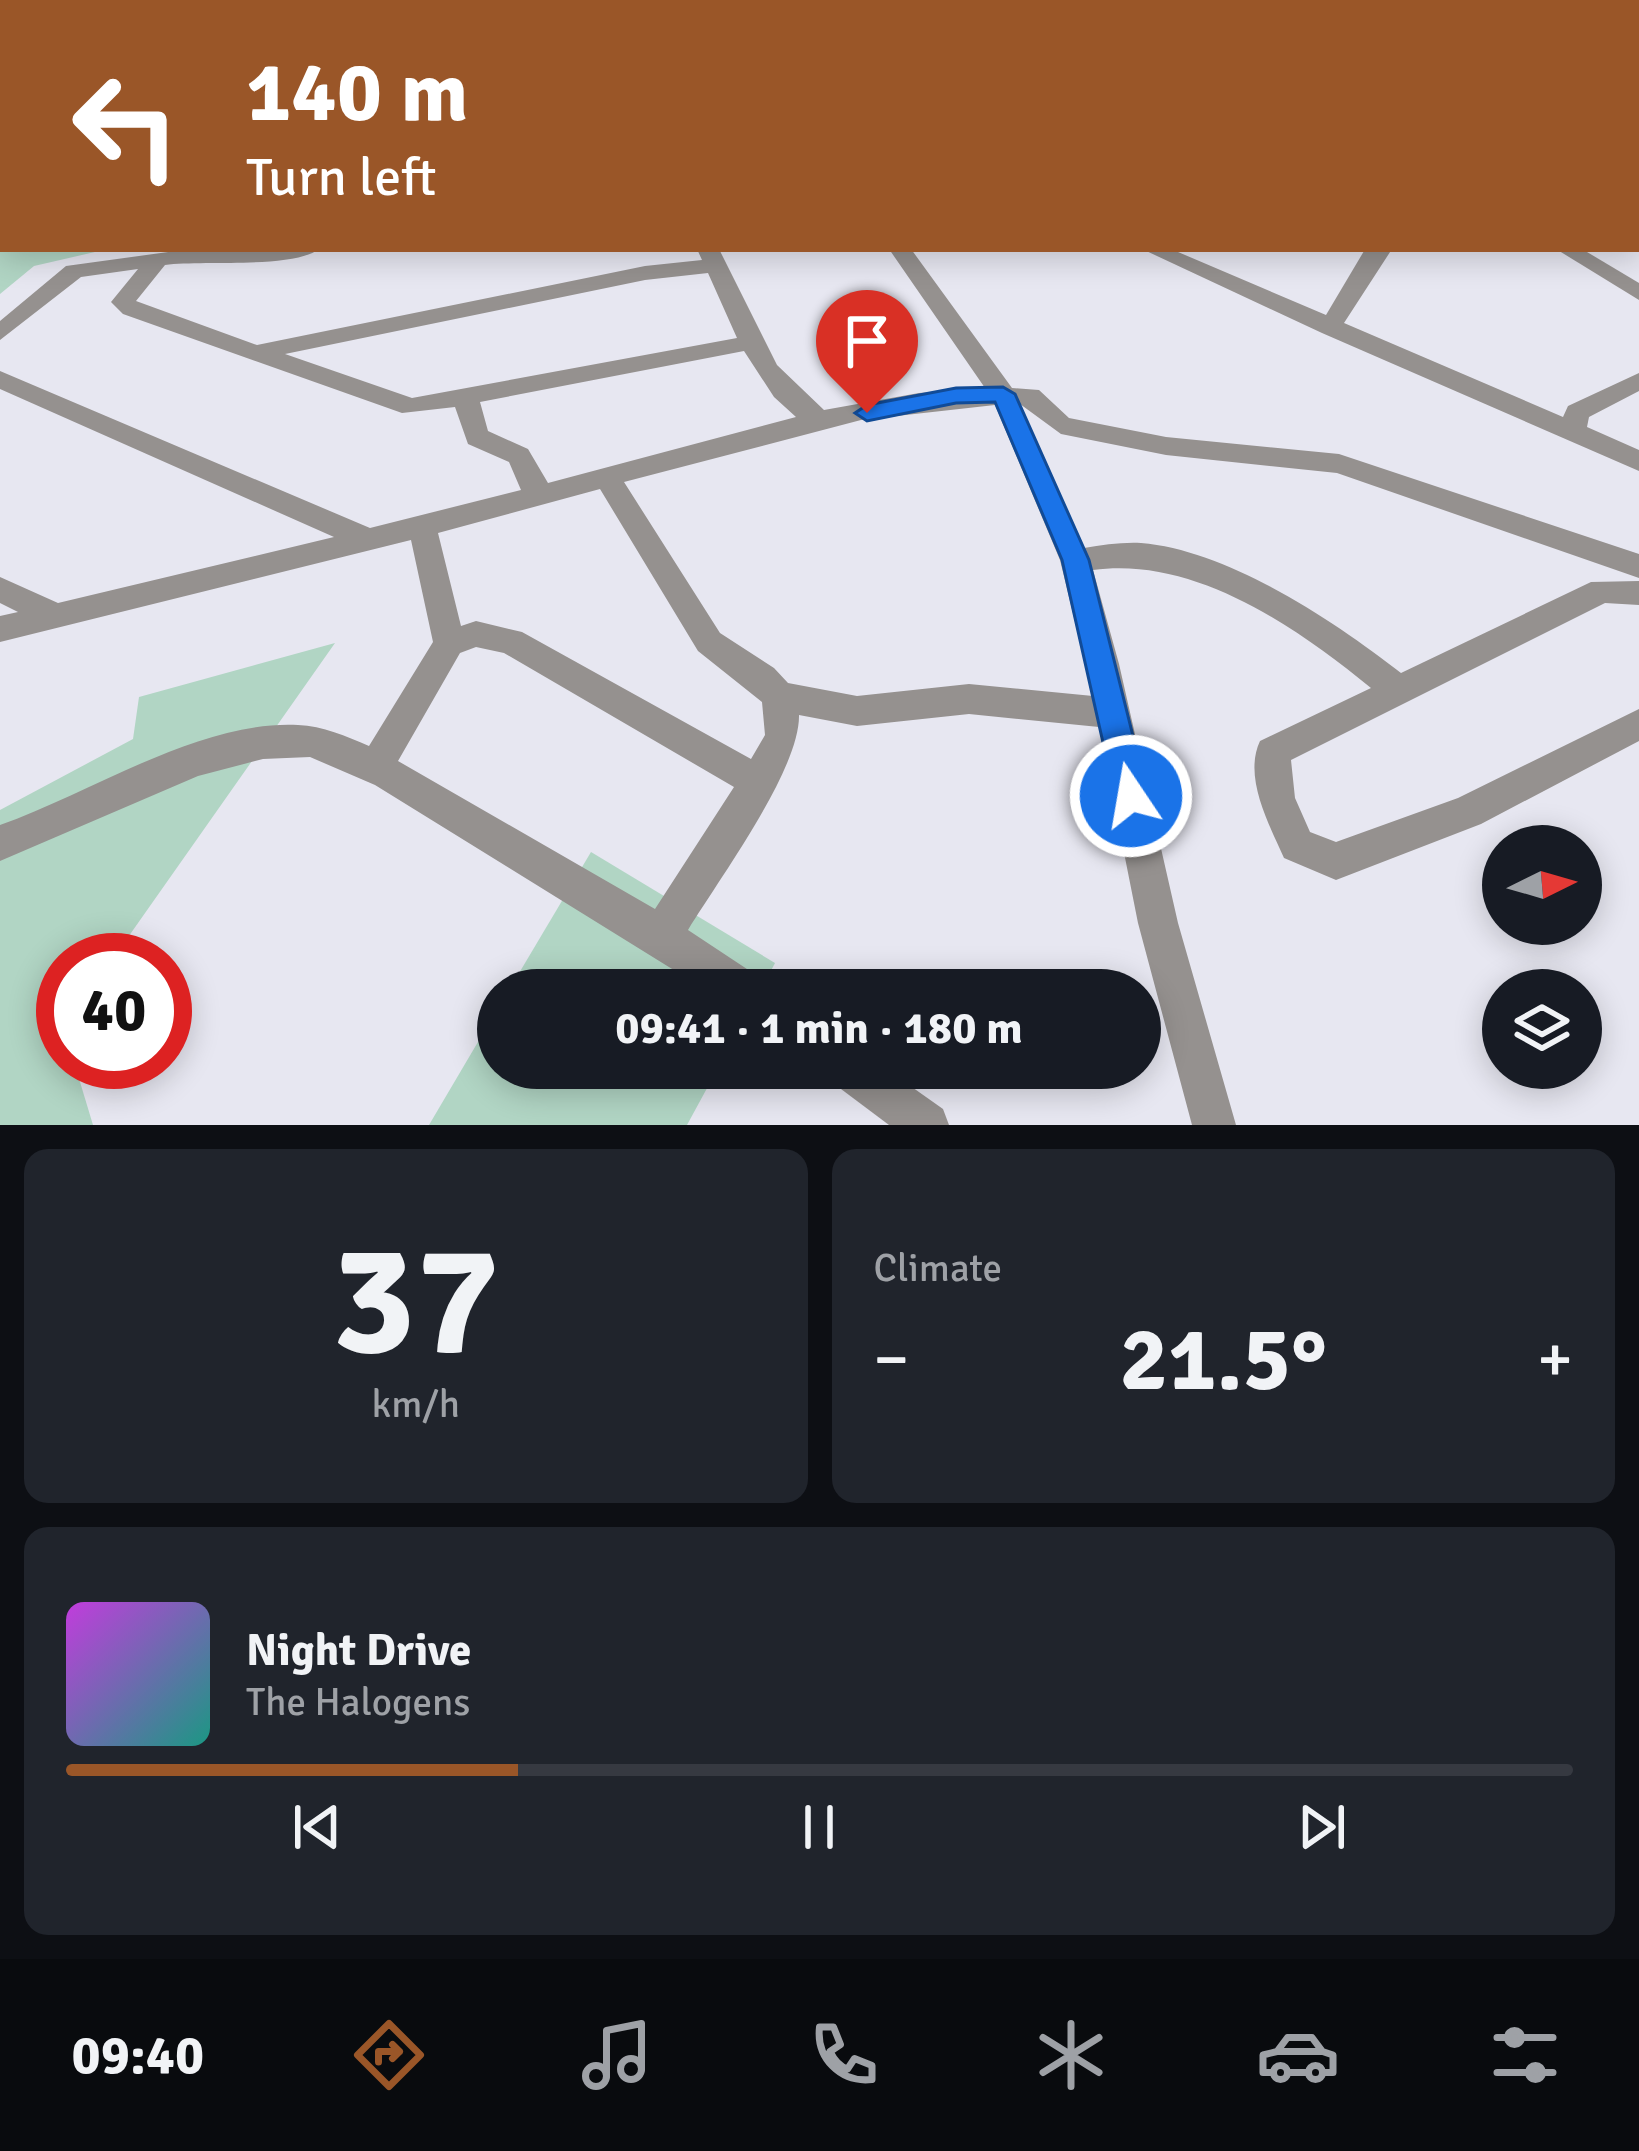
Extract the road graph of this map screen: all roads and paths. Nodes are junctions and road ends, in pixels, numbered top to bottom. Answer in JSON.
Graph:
{"nodes":[{"id":1,"x":290,"y":252,"type":"edge"},
{"id":2,"x":902,"y":252,"type":"edge"},
{"id":3,"x":1161,"y":252,"type":"edge"},
{"id":4,"x":1368,"y":252,"type":"edge"},
{"id":5,"x":1572,"y":252,"type":"edge"},
{"id":6,"x":712,"y":257,"type":"edge"},
{"id":7,"x":156,"y":262,"type":"junction"},
{"id":8,"x":1639,"y":293,"type":"edge"},
{"id":9,"x":1330,"y":328,"type":"junction"},
{"id":10,"x":0,"y":333,"type":"edge"},
{"id":11,"x":754,"y":342,"type":"junction"},
{"id":12,"x":255,"y":353,"type":"junction"},
{"id":13,"x":0,"y":379,"type":"edge"},
{"id":14,"x":1639,"y":381,"type":"edge"},
{"id":15,"x":1003,"y":394,"type":"junction"},
{"id":16,"x":465,"y":397,"type":"junction"},
{"id":17,"x":823,"y":422,"type":"junction"},
{"id":18,"x":1572,"y":433,"type":"junction"},
{"id":19,"x":1639,"y":461,"type":"edge"},
{"id":20,"x":607,"y":478,"type":"junction"},
{"id":21,"x":538,"y":496,"type":"junction"},
{"id":22,"x":422,"y":526,"type":"junction"},
{"id":23,"x":368,"y":540,"type":"junction"},
{"id":24,"x":1076,"y":560,"type":"junction"},
{"id":25,"x":1639,"y":566,"type":"edge"},
{"id":26,"x":0,"y":589,"type":"edge"},
{"id":27,"x":1639,"y":593,"type":"edge"},
{"id":28,"x":56,"y":616,"type":"junction"},
{"id":29,"x":0,"y":628,"type":"edge"},
{"id":30,"x":449,"y":643,"type":"junction"},
{"id":31,"x":1397,"y":689,"type":"junction"},
{"id":32,"x":778,"y":696,"type":"junction"},
{"id":33,"x":1114,"y":712,"type":"junction"},
{"id":34,"x":1639,"y":724,"type":"edge"},
{"id":35,"x":375,"y":768,"type":"junction"},
{"id":36,"x":758,"y":782,"type":"junction"},
{"id":37,"x":0,"y":843,"type":"edge"},
{"id":38,"x":663,"y":933,"type":"junction"},
{"id":39,"x":712,"y":969,"type":"edge"},
{"id":40,"x":877,"y":1089,"type":"edge"},
{"id":41,"x":927,"y":1125,"type":"edge"},
{"id":42,"x":1214,"y":1125,"type":"edge"}],
"edges":[{"from":1,"to":7,"type":"street"},
{"from":2,"to":15,"type":"street"},
{"from":3,"to":9,"type":"street"},
{"from":4,"to":9,"type":"street"},
{"from":5,"to":8,"type":"street"},
{"from":6,"to":11,"type":"street"},
{"from":6,"to":12,"type":"street"},
{"from":7,"to":10,"type":"street"},
{"from":7,"to":12,"type":"street"},
{"from":9,"to":18,"type":"street"},
{"from":11,"to":16,"type":"street"},
{"from":11,"to":17,"type":"street"},
{"from":12,"to":16,"type":"street"},
{"from":13,"to":23,"type":"street"},
{"from":14,"to":18,"type":"street"},
{"from":15,"to":17,"type":"street"},
{"from":15,"to":24,"type":"street"},
{"from":15,"to":25,"type":"street"},
{"from":16,"to":21,"type":"street"},
{"from":17,"to":20,"type":"street"},
{"from":18,"to":19,"type":"street"},
{"from":20,"to":21,"type":"street"},
{"from":20,"to":32,"type":"street"},
{"from":21,"to":22,"type":"street"},
{"from":22,"to":23,"type":"street"},
{"from":22,"to":30,"type":"street"},
{"from":23,"to":28,"type":"street"},
{"from":24,"to":31,"type":"street"},
{"from":24,"to":33,"type":"street"},
{"from":26,"to":28,"type":"street"},
{"from":27,"to":31,"type":"street"},
{"from":28,"to":29,"type":"street"},
{"from":30,"to":35,"type":"street"},
{"from":30,"to":36,"type":"street"},
{"from":31,"to":34,"type":"street"},
{"from":32,"to":33,"type":"street"},
{"from":32,"to":36,"type":"street"},
{"from":33,"to":42,"type":"street"},
{"from":35,"to":37,"type":"street"},
{"from":35,"to":38,"type":"street"},
{"from":36,"to":38,"type":"street"},
{"from":38,"to":39,"type":"street"},
{"from":40,"to":41,"type":"street"}]}
